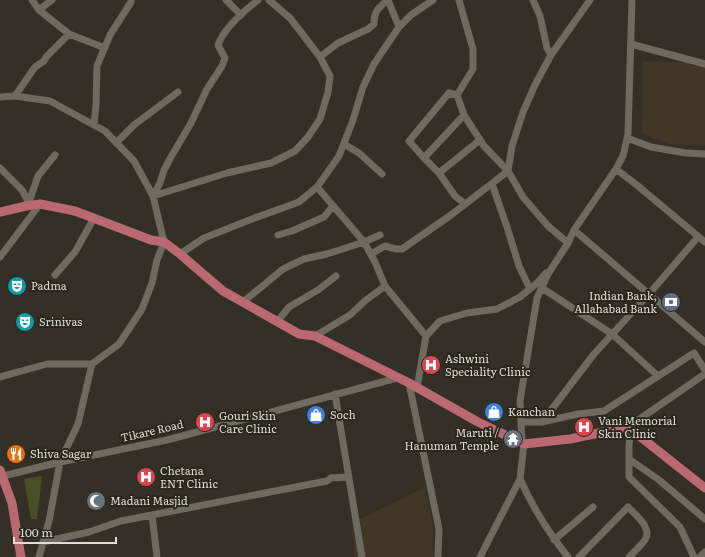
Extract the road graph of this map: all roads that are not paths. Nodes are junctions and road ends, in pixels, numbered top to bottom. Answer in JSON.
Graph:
{"nodes":[{"id":1,"x":32,"y":0,"type":"edge"},
{"id":2,"x":52,"y":0,"type":"edge"},
{"id":3,"x":131,"y":0,"type":"edge"},
{"id":4,"x":226,"y":0,"type":"edge"},
{"id":5,"x":258,"y":0,"type":"edge"},
{"id":6,"x":269,"y":0,"type":"edge"},
{"id":7,"x":388,"y":0,"type":"edge"},
{"id":8,"x":433,"y":0,"type":"edge"},
{"id":9,"x":459,"y":0,"type":"edge"},
{"id":10,"x":533,"y":0,"type":"edge"},
{"id":11,"x":590,"y":0,"type":"edge"},
{"id":12,"x":632,"y":0,"type":"edge"},
{"id":13,"x":39,"y":10,"type":"junction"},
{"id":14,"x":241,"y":15,"type":"junction"},
{"id":15,"x":399,"y":27,"type":"junction"},
{"id":16,"x":69,"y":34,"type":"junction"},
{"id":17,"x":630,"y":44,"type":"junction"},
{"id":18,"x":105,"y":48,"type":"junction"},
{"id":19,"x":551,"y":55,"type":"junction"},
{"id":20,"x":320,"y":57,"type":"junction"},
{"id":21,"x":705,"y":64,"type":"edge"},
{"id":22,"x":178,"y":92,"type":"dead end"},
{"id":23,"x":457,"y":95,"type":"junction"},
{"id":24,"x":15,"y":96,"type":"junction"},
{"id":25,"x":0,"y":97,"type":"edge"},
{"id":26,"x":464,"y":115,"type":"junction"},
{"id":27,"x":94,"y":125,"type":"junction"},
{"id":28,"x":627,"y":138,"type":"junction"},
{"id":29,"x":480,"y":140,"type":"junction"},
{"id":30,"x":116,"y":143,"type":"junction"},
{"id":31,"x":344,"y":144,"type":"junction"},
{"id":32,"x":705,"y":154,"type":"edge"},
{"id":33,"x":55,"y":155,"type":"dead end"},
{"id":34,"x":424,"y":158,"type":"junction"},
{"id":35,"x":0,"y":168,"type":"edge"},
{"id":36,"x":616,"y":170,"type":"junction"},
{"id":37,"x":508,"y":171,"type":"junction"},
{"id":38,"x":439,"y":173,"type":"junction"},
{"id":39,"x":382,"y":174,"type":"dead end"},
{"id":40,"x":492,"y":184,"type":"junction"},
{"id":41,"x":317,"y":187,"type":"junction"},
{"id":42,"x":153,"y":196,"type":"junction"},
{"id":43,"x":29,"y":203,"type":"junction"},
{"id":44,"x":40,"y":204,"type":"junction"},
{"id":45,"x":465,"y":204,"type":"junction"},
{"id":46,"x":333,"y":206,"type":"junction"},
{"id":47,"x":0,"y":212,"type":"edge"},
{"id":48,"x":94,"y":218,"type":"junction"},
{"id":49,"x":574,"y":230,"type":"junction"},
{"id":50,"x":278,"y":235,"type":"dead end"},
{"id":51,"x":380,"y":235,"type":"dead end"},
{"id":52,"x":698,"y":237,"type":"junction"},
{"id":53,"x":164,"y":242,"type":"junction"},
{"id":54,"x":364,"y":242,"type":"junction"},
{"id":55,"x":705,"y":242,"type":"edge"},
{"id":56,"x":568,"y":243,"type":"junction"},
{"id":57,"x":180,"y":254,"type":"junction"},
{"id":58,"x":371,"y":254,"type":"junction"},
{"id":59,"x":0,"y":257,"type":"edge"},
{"id":60,"x":556,"y":262,"type":"junction"},
{"id":61,"x":55,"y":276,"type":"dead end"},
{"id":62,"x":336,"y":276,"type":"dead end"},
{"id":63,"x":385,"y":286,"type":"junction"},
{"id":64,"x":542,"y":288,"type":"junction"},
{"id":65,"x":530,"y":289,"type":"junction"},
{"id":66,"x":649,"y":294,"type":"junction"},
{"id":67,"x":243,"y":302,"type":"junction"},
{"id":68,"x":277,"y":322,"type":"junction"},
{"id":69,"x":612,"y":334,"type":"junction"},
{"id":70,"x":315,"y":336,"type":"junction"},
{"id":71,"x":426,"y":336,"type":"junction"},
{"id":72,"x":705,"y":342,"type":"edge"},
{"id":73,"x":92,"y":364,"type":"junction"},
{"id":74,"x":705,"y":370,"type":"edge"},
{"id":75,"x":705,"y":374,"type":"edge"},
{"id":76,"x":658,"y":376,"type":"junction"},
{"id":77,"x":0,"y":377,"type":"edge"},
{"id":78,"x":397,"y":378,"type":"junction"},
{"id":79,"x":413,"y":386,"type":"junction"},
{"id":80,"x":335,"y":394,"type":"junction"},
{"id":81,"x":521,"y":422,"type":"junction"},
{"id":82,"x":542,"y":422,"type":"junction"},
{"id":83,"x":630,"y":428,"type":"junction"},
{"id":84,"x":524,"y":444,"type":"junction"},
{"id":85,"x":629,"y":459,"type":"junction"},
{"id":86,"x":60,"y":462,"type":"junction"},
{"id":87,"x":2,"y":473,"type":"edge"},
{"id":88,"x":349,"y":477,"type":"junction"},
{"id":89,"x":520,"y":479,"type":"junction"},
{"id":90,"x":705,"y":488,"type":"edge"},
{"id":91,"x":4,"y":490,"type":"edge"},
{"id":92,"x":593,"y":507,"type":"dead end"},
{"id":93,"x":152,"y":515,"type":"junction"},
{"id":94,"x":705,"y":519,"type":"edge"},
{"id":95,"x":554,"y":540,"type":"junction"},
{"id":96,"x":43,"y":542,"type":"junction"},
{"id":97,"x":705,"y":552,"type":"edge"},
{"id":98,"x":21,"y":557,"type":"edge"},
{"id":99,"x":39,"y":557,"type":"edge"},
{"id":100,"x":158,"y":557,"type":"edge"},
{"id":101,"x":362,"y":557,"type":"edge"},
{"id":102,"x":438,"y":557,"type":"edge"},
{"id":103,"x":480,"y":557,"type":"edge"},
{"id":104,"x":568,"y":557,"type":"edge"},
{"id":105,"x":578,"y":557,"type":"edge"},
{"id":106,"x":628,"y":557,"type":"edge"},
{"id":107,"x":694,"y":557,"type":"edge"},
{"id":108,"x":700,"y":557,"type":"edge"}],
"edges":[{"from":1,"to":13,"type":"street"},
{"from":2,"to":13,"type":"street"},
{"from":3,"to":18,"type":"street"},
{"from":4,"to":14,"type":"street"},
{"from":5,"to":14,"type":"street"},
{"from":6,"to":20,"type":"street"},
{"from":7,"to":15,"type":"street"},
{"from":7,"to":20,"type":"street"},
{"from":8,"to":15,"type":"street"},
{"from":9,"to":23,"type":"street"},
{"from":10,"to":19,"type":"street"},
{"from":11,"to":19,"type":"street"},
{"from":12,"to":17,"type":"street"},
{"from":13,"to":16,"type":"street"},
{"from":14,"to":42,"type":"street"},
{"from":15,"to":31,"type":"street"},
{"from":16,"to":18,"type":"street"},
{"from":16,"to":24,"type":"street"},
{"from":17,"to":21,"type":"street"},
{"from":17,"to":28,"type":"street"},
{"from":18,"to":27,"type":"street"},
{"from":19,"to":37,"type":"street"},
{"from":20,"to":42,"type":"street"},
{"from":22,"to":30,"type":"street"},
{"from":23,"to":26,"type":"street"},
{"from":23,"to":34,"type":"street"},
{"from":24,"to":25,"type":"street"},
{"from":24,"to":27,"type":"street"},
{"from":26,"to":29,"type":"street"},
{"from":26,"to":34,"type":"street"},
{"from":27,"to":30,"type":"street"},
{"from":28,"to":32,"type":"street"},
{"from":28,"to":36,"type":"street"},
{"from":29,"to":37,"type":"street"},
{"from":29,"to":38,"type":"street"},
{"from":30,"to":42,"type":"street"},
{"from":31,"to":39,"type":"street"},
{"from":31,"to":41,"type":"street"},
{"from":33,"to":43,"type":"street"},
{"from":34,"to":38,"type":"street"},
{"from":35,"to":43,"type":"street"},
{"from":36,"to":49,"type":"street"},
{"from":36,"to":52,"type":"street"},
{"from":37,"to":40,"type":"street"},
{"from":37,"to":56,"type":"street"},
{"from":38,"to":45,"type":"street"},
{"from":40,"to":45,"type":"street"},
{"from":40,"to":65,"type":"street"},
{"from":41,"to":46,"type":"street"},
{"from":41,"to":57,"type":"street"},
{"from":42,"to":53,"type":"street"},
{"from":43,"to":44,"type":"main road"},
{"from":43,"to":47,"type":"main road"},
{"from":44,"to":48,"type":"main road"},
{"from":44,"to":59,"type":"street"},
{"from":45,"to":58,"type":"street"},
{"from":46,"to":50,"type":"street"},
{"from":46,"to":54,"type":"street"},
{"from":48,"to":53,"type":"main road"},
{"from":48,"to":61,"type":"street"},
{"from":49,"to":56,"type":"street"},
{"from":49,"to":66,"type":"street"},
{"from":51,"to":54,"type":"street"},
{"from":52,"to":55,"type":"street"},
{"from":52,"to":66,"type":"street"},
{"from":53,"to":57,"type":"main road"},
{"from":53,"to":73,"type":"street"},
{"from":54,"to":58,"type":"street"},
{"from":54,"to":67,"type":"street"},
{"from":56,"to":60,"type":"street"},
{"from":57,"to":67,"type":"main road"},
{"from":58,"to":63,"type":"street"},
{"from":60,"to":64,"type":"street"},
{"from":60,"to":65,"type":"street"},
{"from":62,"to":68,"type":"street"},
{"from":63,"to":70,"type":"street"},
{"from":63,"to":71,"type":"street"},
{"from":64,"to":69,"type":"street"},
{"from":64,"to":81,"type":"street"},
{"from":65,"to":71,"type":"street"},
{"from":66,"to":69,"type":"street"},
{"from":66,"to":72,"type":"street"},
{"from":67,"to":68,"type":"main road"},
{"from":68,"to":70,"type":"main road"},
{"from":69,"to":76,"type":"street"},
{"from":69,"to":82,"type":"street"},
{"from":70,"to":78,"type":"main road"},
{"from":71,"to":79,"type":"street"},
{"from":73,"to":77,"type":"street"},
{"from":73,"to":86,"type":"street"},
{"from":74,"to":76,"type":"street"},
{"from":75,"to":83,"type":"street"},
{"from":76,"to":82,"type":"street"},
{"from":78,"to":79,"type":"main road"},
{"from":78,"to":80,"type":"street","name":"Tikare Road"},
{"from":79,"to":84,"type":"main road"},
{"from":79,"to":102,"type":"street"},
{"from":80,"to":86,"type":"street","name":"Tikare Road"},
{"from":80,"to":88,"type":"street"},
{"from":81,"to":82,"type":"street"},
{"from":81,"to":84,"type":"street"},
{"from":83,"to":84,"type":"main road"},
{"from":83,"to":85,"type":"street"},
{"from":83,"to":90,"type":"main road"},
{"from":84,"to":89,"type":"street"},
{"from":85,"to":94,"type":"street"},
{"from":85,"to":107,"type":"street"},
{"from":86,"to":87,"type":"street","name":"Tikare Road"},
{"from":86,"to":96,"type":"street"},
{"from":87,"to":91,"type":"main road"},
{"from":88,"to":93,"type":"street"},
{"from":88,"to":101,"type":"street"},
{"from":89,"to":95,"type":"street"},
{"from":89,"to":103,"type":"street"},
{"from":91,"to":98,"type":"main road"},
{"from":92,"to":95,"type":"street"},
{"from":93,"to":96,"type":"street"},
{"from":93,"to":100,"type":"street"},
{"from":95,"to":104,"type":"street"},
{"from":96,"to":99,"type":"street"},
{"from":97,"to":108,"type":"street"},
{"from":105,"to":106,"type":"street"}]}
